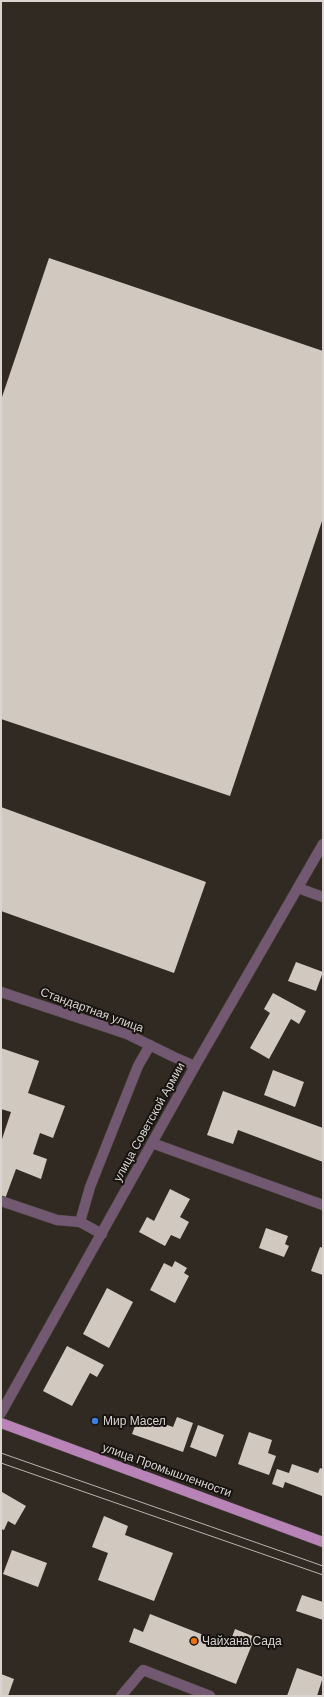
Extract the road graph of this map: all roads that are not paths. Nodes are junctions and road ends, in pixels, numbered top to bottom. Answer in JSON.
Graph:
{"nodes":[{"id":1,"x":323,"y":844,"type":"edge"},
{"id":2,"x":298,"y":888,"type":"junction"},
{"id":3,"x":323,"y":897,"type":"edge"},
{"id":4,"x":1,"y":992,"type":"edge"},
{"id":5,"x":150,"y":1046,"type":"junction"},
{"id":6,"x":195,"y":1066,"type":"junction"},
{"id":7,"x":152,"y":1144,"type":"junction"},
{"id":8,"x":1,"y":1201,"type":"edge"},
{"id":9,"x":323,"y":1205,"type":"edge"},
{"id":10,"x":80,"y":1222,"type":"junction"},
{"id":11,"x":102,"y":1234,"type":"junction"},
{"id":12,"x":1,"y":1413,"type":"edge"},
{"id":13,"x":1,"y":1423,"type":"edge"},
{"id":14,"x":323,"y":1542,"type":"edge"},
{"id":15,"x":122,"y":1696,"type":"edge"},
{"id":16,"x":210,"y":1696,"type":"edge"}],
"edges":[{"from":1,"to":2,"type":"street","name":"улица Советской Армии"},
{"from":2,"to":3,"type":"street"},
{"from":2,"to":6,"type":"street","name":"улица Советской Армии"},
{"from":4,"to":5,"type":"street","name":"Стандартная улица"},
{"from":5,"to":6,"type":"street","name":"Стандартная улица"},
{"from":5,"to":10,"type":"street"},
{"from":6,"to":7,"type":"street","name":"улица Советской Армии"},
{"from":7,"to":9,"type":"street"},
{"from":7,"to":11,"type":"street","name":"улица Советской Армии"},
{"from":8,"to":10,"type":"street"},
{"from":10,"to":11,"type":"street"},
{"from":11,"to":12,"type":"street","name":"улица Советской Армии"},
{"from":13,"to":14,"type":"main road","name":"улица Промышленности"},
{"from":15,"to":16,"type":"street"}]}
